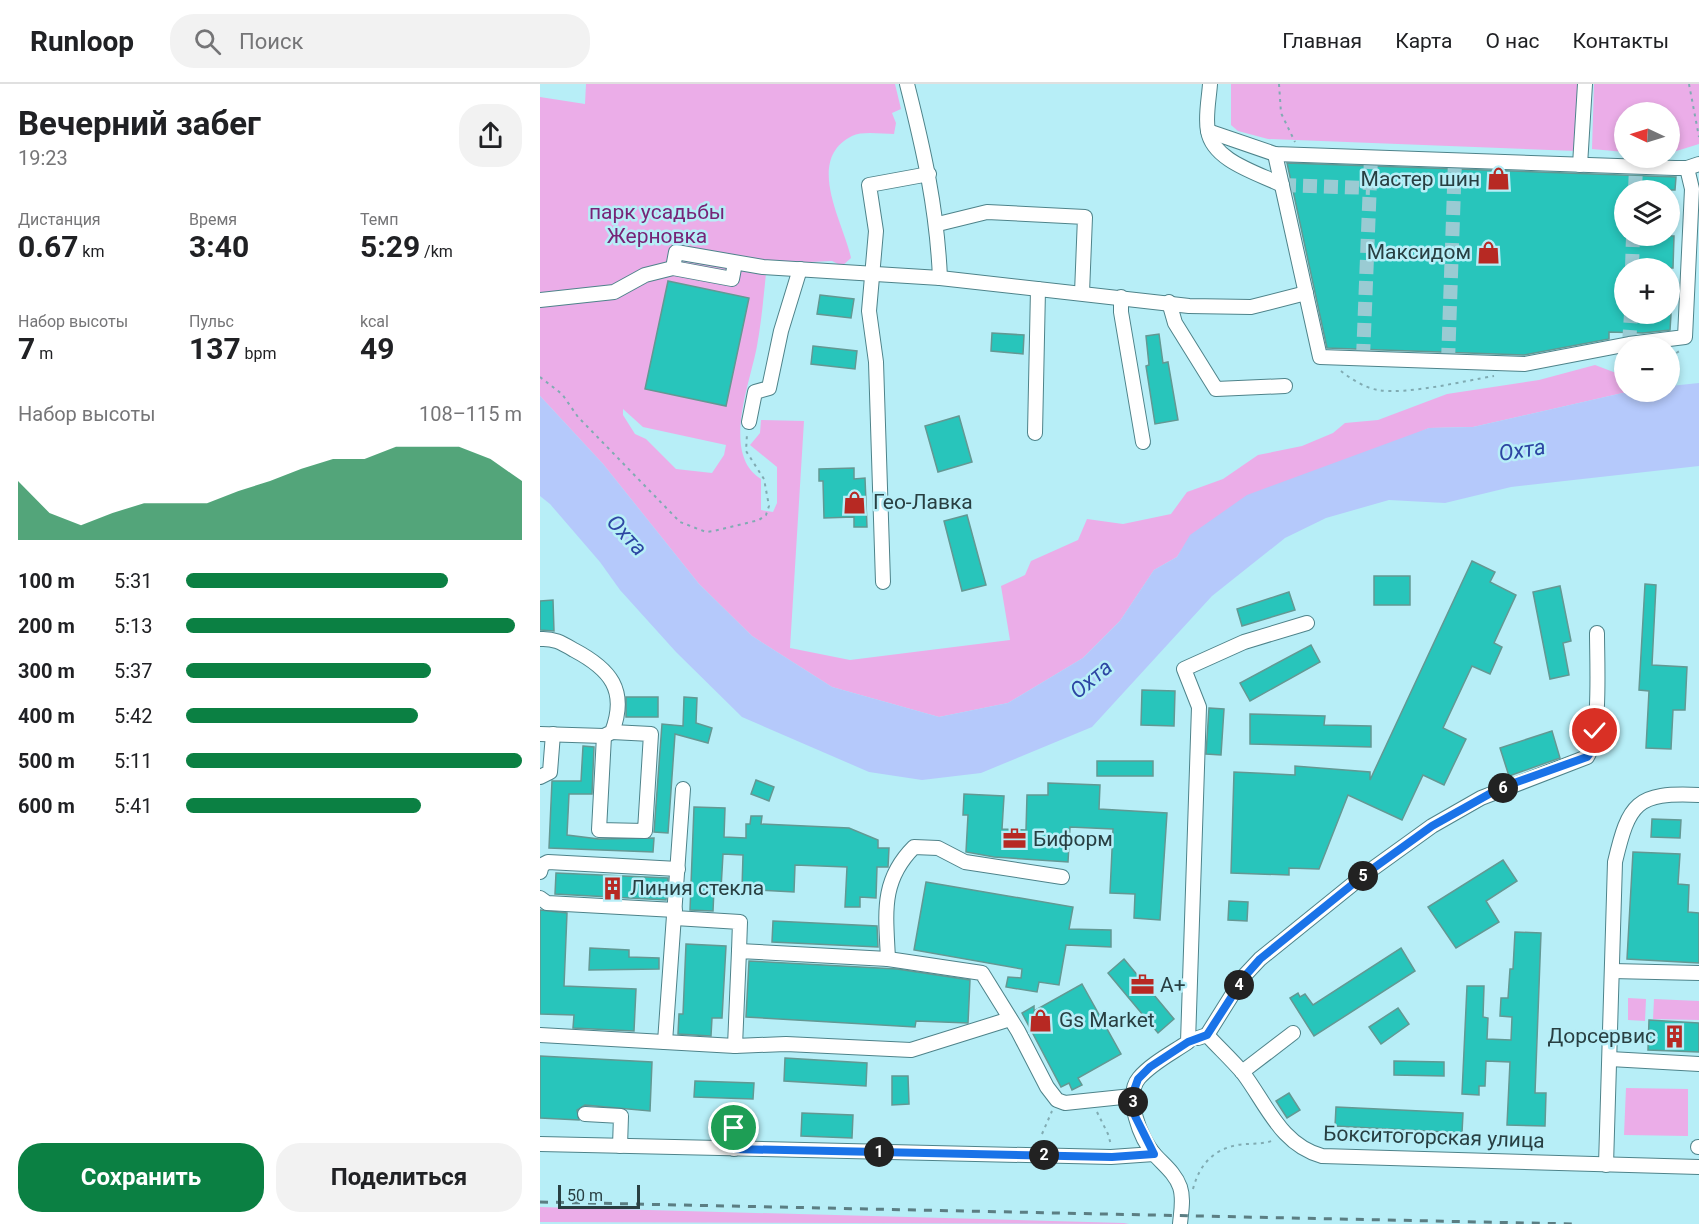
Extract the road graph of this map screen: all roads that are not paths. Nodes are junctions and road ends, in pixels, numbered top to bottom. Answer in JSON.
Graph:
{"nodes":[{"id":1,"x":907,"y":84,"type":"edge"},
{"id":2,"x":1210,"y":84,"type":"edge"},
{"id":3,"x":1585,"y":84,"type":"edge"},
{"id":4,"x":1208,"y":131,"type":"junction"},
{"id":5,"x":1275,"y":154,"type":"junction"},
{"id":6,"x":1580,"y":165,"type":"junction"},
{"id":7,"x":1693,"y":166,"type":"edge"},
{"id":8,"x":929,"y":174,"type":"junction"},
{"id":9,"x":1281,"y":185,"type":"junction"},
{"id":10,"x":938,"y":224,"type":"junction"},
{"id":11,"x":800,"y":269,"type":"junction"},
{"id":12,"x":874,"y":274,"type":"junction"},
{"id":13,"x":940,"y":278,"type":"junction"},
{"id":14,"x":1038,"y":289,"type":"junction"},
{"id":15,"x":1082,"y":293,"type":"junction"},
{"id":16,"x":1306,"y":293,"type":"junction"},
{"id":17,"x":1121,"y":297,"type":"junction"},
{"id":18,"x":540,"y":300,"type":"edge"},
{"id":19,"x":1169,"y":302,"type":"junction"},
{"id":20,"x":1285,"y":386,"type":"dead end"},
{"id":21,"x":748,"y":422,"type":"road end"},
{"id":22,"x":1035,"y":433,"type":"dead end"},
{"id":23,"x":1143,"y":442,"type":"dead end"},
{"id":24,"x":883,"y":582,"type":"dead end"},
{"id":25,"x":1307,"y":623,"type":"dead end"},
{"id":26,"x":1597,"y":633,"type":"dead end"},
{"id":27,"x":540,"y":639,"type":"edge"},
{"id":28,"x":547,"y":734,"type":"edge"},
{"id":29,"x":608,"y":734,"type":"junction"},
{"id":30,"x":540,"y":777,"type":"edge"},
{"id":31,"x":683,"y":789,"type":"dead end"},
{"id":32,"x":1699,"y":795,"type":"edge"},
{"id":33,"x":678,"y":869,"type":"junction"},
{"id":34,"x":540,"y":872,"type":"edge"},
{"id":35,"x":1062,"y":877,"type":"dead end"},
{"id":36,"x":540,"y":898,"type":"edge"},
{"id":37,"x":675,"y":914,"type":"junction"},
{"id":38,"x":739,"y":951,"type":"junction"},
{"id":39,"x":888,"y":959,"type":"junction"},
{"id":40,"x":1612,"y":971,"type":"junction"},
{"id":41,"x":1699,"y":973,"type":"edge"},
{"id":42,"x":1010,"y":1019,"type":"junction"},
{"id":43,"x":1293,"y":1033,"type":"dead end"},
{"id":44,"x":540,"y":1035,"type":"edge"},
{"id":45,"x":1207,"y":1035,"type":"junction"},
{"id":46,"x":665,"y":1042,"type":"junction"},
{"id":47,"x":1188,"y":1042,"type":"junction"},
{"id":48,"x":735,"y":1046,"type":"junction"},
{"id":49,"x":1610,"y":1059,"type":"junction"},
{"id":50,"x":1699,"y":1064,"type":"edge"},
{"id":51,"x":1242,"y":1072,"type":"junction"},
{"id":52,"x":1132,"y":1096,"type":"junction"},
{"id":53,"x":585,"y":1114,"type":"dead end"},
{"id":54,"x":734,"y":1128,"type":"dead end"},
{"id":55,"x":540,"y":1144,"type":"edge"},
{"id":56,"x":620,"y":1146,"type":"junction"},
{"id":57,"x":734,"y":1149,"type":"junction"},
{"id":58,"x":1154,"y":1154,"type":"junction"},
{"id":59,"x":1606,"y":1165,"type":"junction"},
{"id":60,"x":1699,"y":1167,"type":"edge"},
{"id":61,"x":1180,"y":1224,"type":"edge"}],
"edges":[{"from":1,"to":8,"type":"street"},
{"from":2,"to":4,"type":"street"},
{"from":3,"to":6,"type":"street"},
{"from":4,"to":5,"type":"street"},
{"from":4,"to":9,"type":"street"},
{"from":5,"to":6,"type":"street"},
{"from":5,"to":9,"type":"street"},
{"from":6,"to":7,"type":"street"},
{"from":7,"to":16,"type":"street"},
{"from":8,"to":10,"type":"street"},
{"from":8,"to":12,"type":"street"},
{"from":9,"to":16,"type":"street"},
{"from":10,"to":13,"type":"street"},
{"from":10,"to":15,"type":"street"},
{"from":11,"to":12,"type":"street"},
{"from":11,"to":18,"type":"street"},
{"from":11,"to":21,"type":"street"},
{"from":12,"to":13,"type":"street"},
{"from":12,"to":24,"type":"street"},
{"from":13,"to":14,"type":"street"},
{"from":14,"to":15,"type":"street"},
{"from":14,"to":22,"type":"street"},
{"from":15,"to":17,"type":"street"},
{"from":16,"to":19,"type":"street"},
{"from":17,"to":19,"type":"street"},
{"from":17,"to":23,"type":"street"},
{"from":19,"to":20,"type":"street"},
{"from":25,"to":47,"type":"street"},
{"from":26,"to":45,"type":"street"},
{"from":27,"to":29,"type":"street"},
{"from":28,"to":29,"type":"street"},
{"from":28,"to":30,"type":"street"},
{"from":29,"to":29,"type":"street"},
{"from":31,"to":33,"type":"street"},
{"from":32,"to":40,"type":"street"},
{"from":33,"to":34,"type":"street"},
{"from":33,"to":37,"type":"street"},
{"from":35,"to":39,"type":"street"},
{"from":36,"to":37,"type":"street"},
{"from":37,"to":38,"type":"street"},
{"from":37,"to":46,"type":"street"},
{"from":38,"to":39,"type":"street"},
{"from":38,"to":48,"type":"street"},
{"from":39,"to":42,"type":"street"},
{"from":40,"to":41,"type":"street"},
{"from":40,"to":49,"type":"street"},
{"from":42,"to":48,"type":"street"},
{"from":42,"to":52,"type":"street"},
{"from":43,"to":51,"type":"street"},
{"from":44,"to":46,"type":"street"},
{"from":45,"to":47,"type":"street"},
{"from":45,"to":51,"type":"street","name":"Бокситогорская улица"},
{"from":46,"to":48,"type":"street"},
{"from":47,"to":52,"type":"street"},
{"from":49,"to":50,"type":"street"},
{"from":49,"to":59,"type":"street"},
{"from":51,"to":59,"type":"street","name":"Бокситогорская улица"},
{"from":52,"to":58,"type":"street"},
{"from":53,"to":56,"type":"street"},
{"from":54,"to":57,"type":"street"},
{"from":55,"to":56,"type":"street"},
{"from":56,"to":57,"type":"street"},
{"from":57,"to":58,"type":"street"},
{"from":58,"to":61,"type":"street"},
{"from":59,"to":60,"type":"street","name":"Бокситогорская улица"}]}
